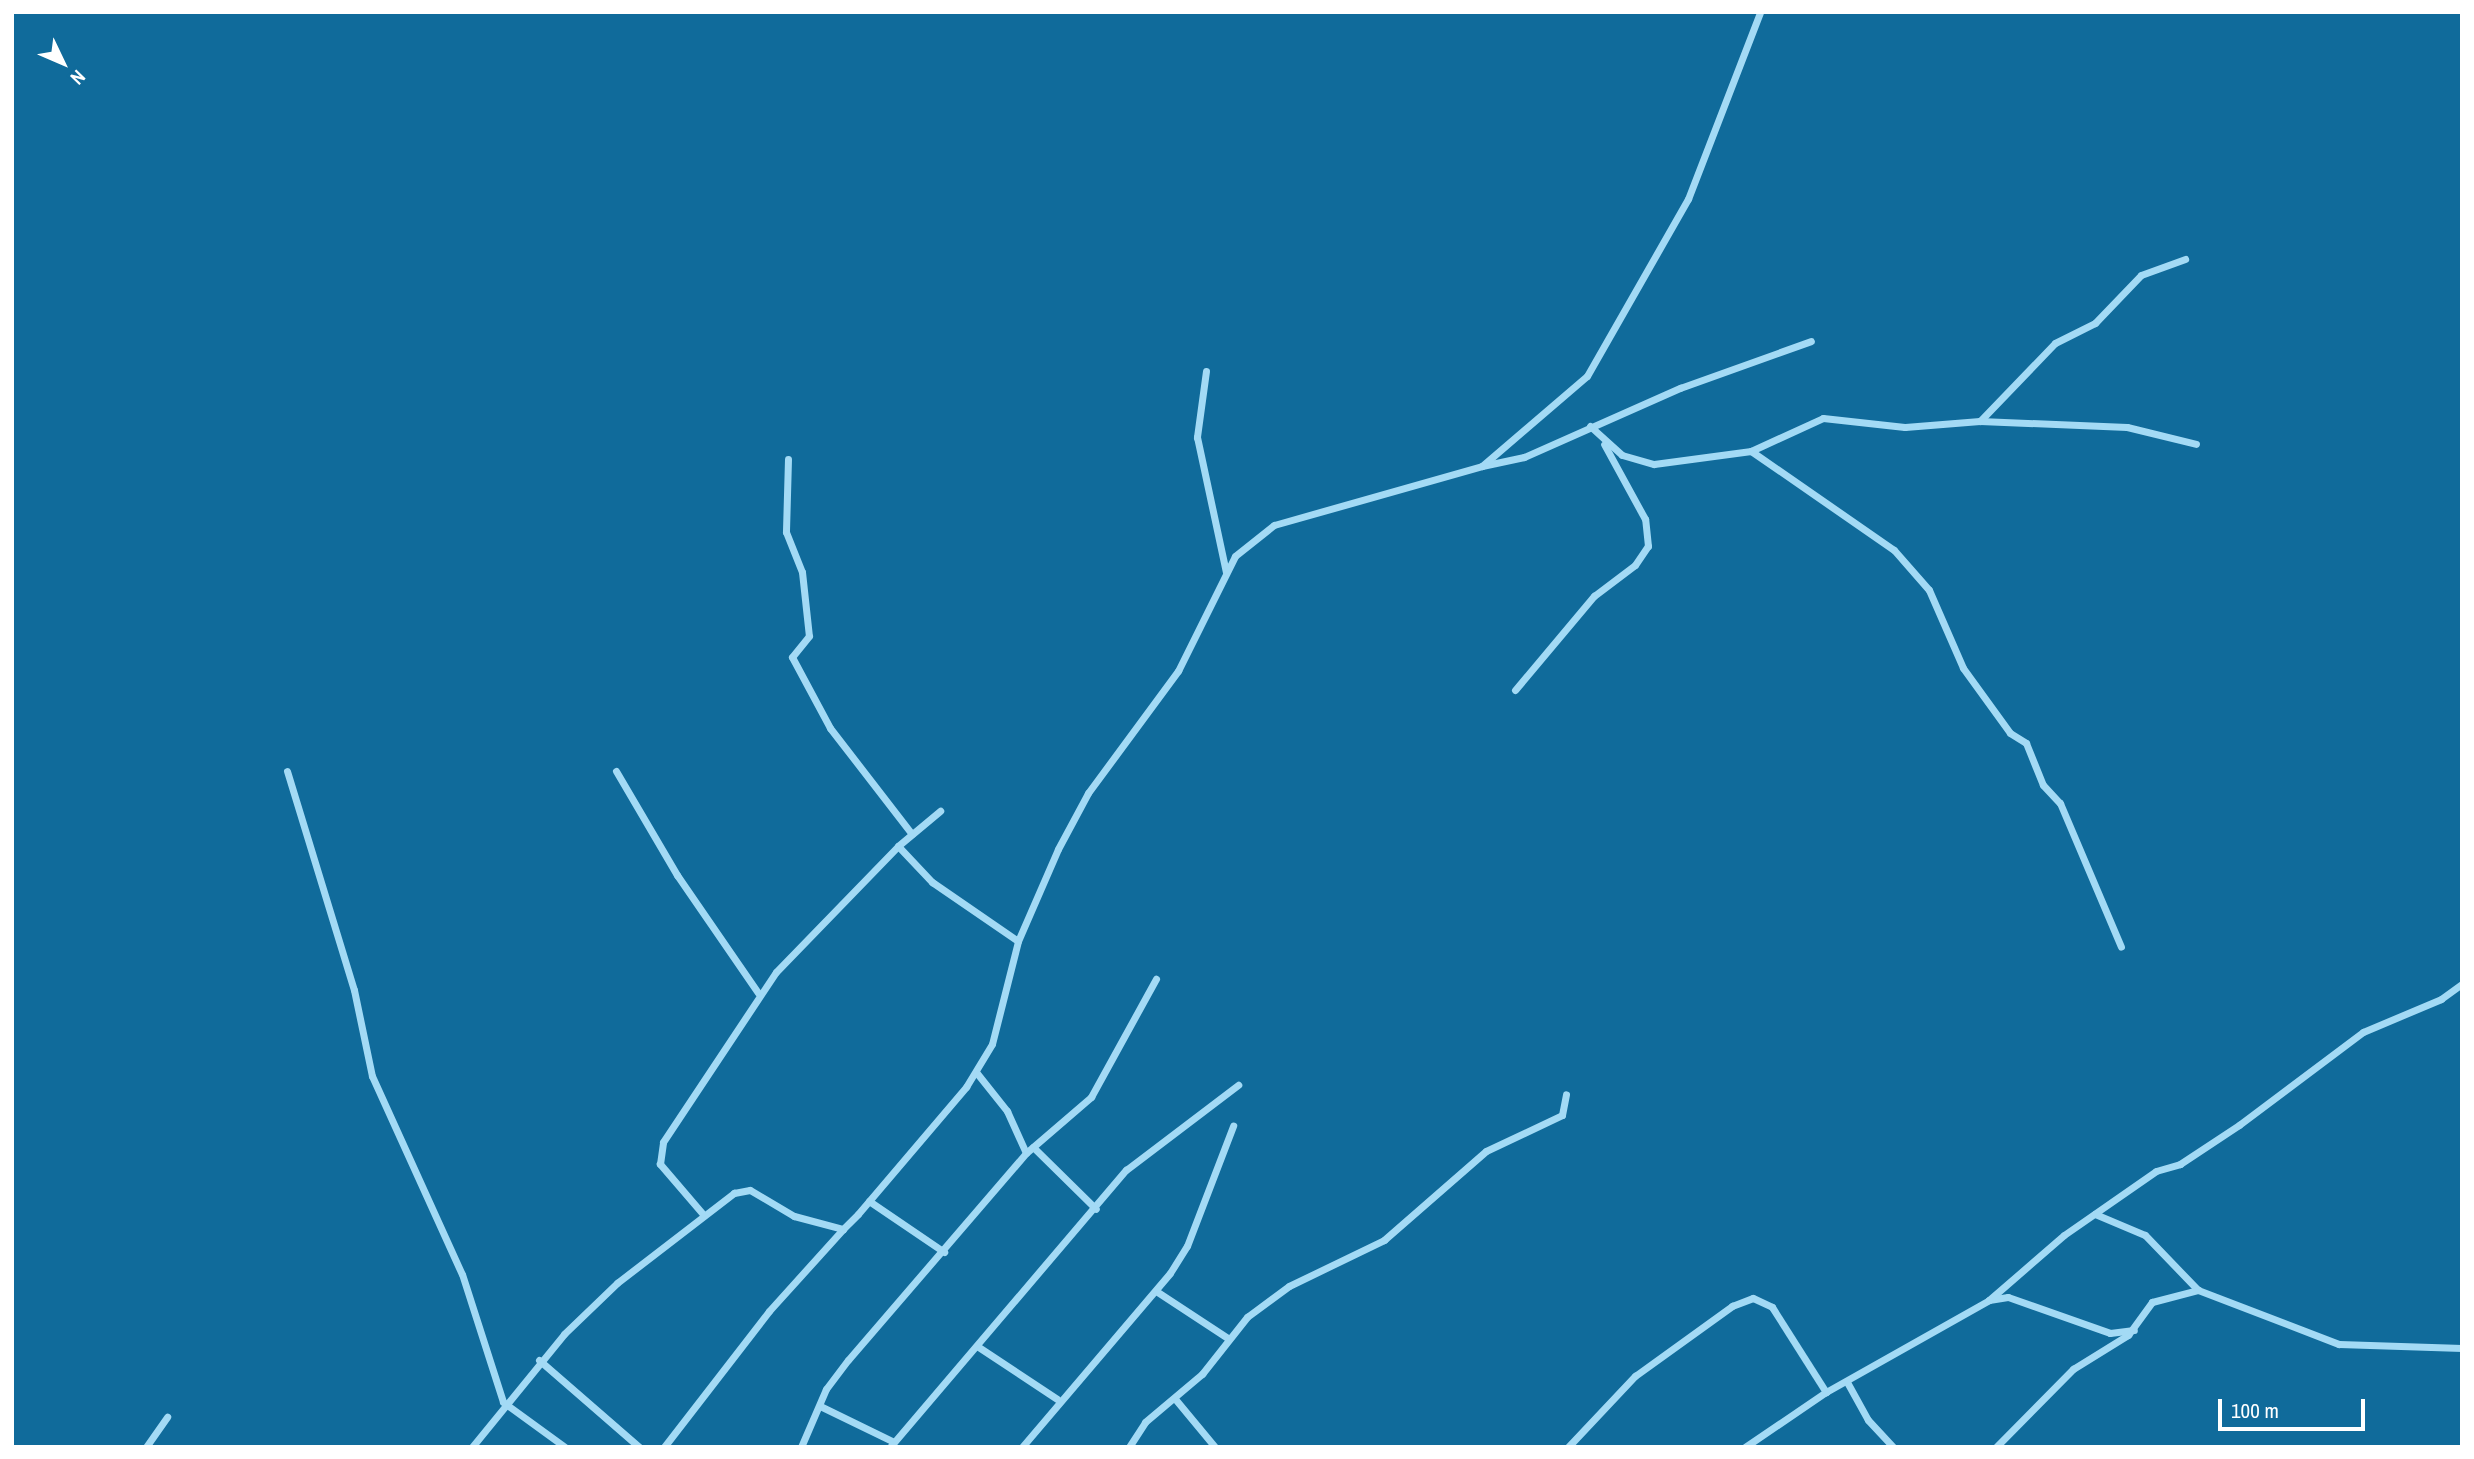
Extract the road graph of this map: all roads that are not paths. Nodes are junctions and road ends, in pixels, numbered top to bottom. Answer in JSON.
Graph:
{"nodes":[{"id":1,"x":1760,"y":12,"type":"edge"},
{"id":2,"x":2185,"y":259,"type":"dead end"},
{"id":3,"x":1811,"y":341,"type":"dead end"},
{"id":4,"x":1206,"y":371,"type":"dead end"},
{"id":5,"x":1980,"y":421,"type":"junction"},
{"id":6,"x":1590,"y":426,"type":"junction"},
{"id":7,"x":1604,"y":443,"type":"junction"},
{"id":8,"x":2196,"y":444,"type":"dead end"},
{"id":9,"x":1751,"y":451,"type":"junction"},
{"id":10,"x":788,"y":459,"type":"dead end"},
{"id":11,"x":1482,"y":466,"type":"junction"},
{"id":12,"x":1226,"y":572,"type":"junction"},
{"id":13,"x":1515,"y":690,"type":"dead end"},
{"id":14,"x":288,"y":771,"type":"dead end"},
{"id":15,"x":617,"y":771,"type":"dead end"},
{"id":16,"x":940,"y":811,"type":"dead end"},
{"id":17,"x":912,"y":834,"type":"junction"},
{"id":18,"x":898,"y":846,"type":"junction"},
{"id":19,"x":1018,"y":941,"type":"junction"},
{"id":20,"x":2121,"y":947,"type":"dead end"},
{"id":21,"x":1156,"y":979,"type":"dead end"},
{"id":22,"x":2462,"y":984,"type":"edge"},
{"id":23,"x":758,"y":993,"type":"junction"},
{"id":24,"x":975,"y":1072,"type":"junction"},
{"id":25,"x":1238,"y":1085,"type":"dead end"},
{"id":26,"x":1566,"y":1094,"type":"dead end"},
{"id":27,"x":1233,"y":1126,"type":"dead end"},
{"id":28,"x":1033,"y":1147,"type":"junction"},
{"id":29,"x":1026,"y":1153,"type":"junction"},
{"id":30,"x":869,"y":1201,"type":"junction"},
{"id":31,"x":1096,"y":1209,"type":"junction"},
{"id":32,"x":702,"y":1213,"type":"junction"},
{"id":33,"x":2095,"y":1214,"type":"junction"},
{"id":34,"x":844,"y":1229,"type":"junction"},
{"id":35,"x":944,"y":1252,"type":"junction"},
{"id":36,"x":2198,"y":1290,"type":"junction"},
{"id":37,"x":1156,"y":1291,"type":"junction"},
{"id":38,"x":1989,"y":1300,"type":"junction"},
{"id":39,"x":2134,"y":1330,"type":"junction"},
{"id":40,"x":1229,"y":1339,"type":"junction"},
{"id":41,"x":977,"y":1346,"type":"junction"},
{"id":42,"x":2462,"y":1348,"type":"edge"},
{"id":43,"x":539,"y":1360,"type":"junction"},
{"id":44,"x":1847,"y":1382,"type":"junction"},
{"id":45,"x":1826,"y":1392,"type":"junction"},
{"id":46,"x":1056,"y":1399,"type":"junction"},
{"id":47,"x":1176,"y":1400,"type":"junction"},
{"id":48,"x":503,"y":1402,"type":"junction"},
{"id":49,"x":820,"y":1406,"type":"junction"},
{"id":50,"x":167,"y":1417,"type":"dead end"},
{"id":51,"x":892,"y":1444,"type":"edge"},
{"id":52,"x":146,"y":1447,"type":"edge"},
{"id":53,"x":472,"y":1447,"type":"edge"},
{"id":54,"x":565,"y":1447,"type":"edge"},
{"id":55,"x":639,"y":1447,"type":"edge"},
{"id":56,"x":664,"y":1447,"type":"edge"},
{"id":57,"x":801,"y":1447,"type":"edge"},
{"id":58,"x":1022,"y":1447,"type":"edge"},
{"id":59,"x":1129,"y":1447,"type":"edge"},
{"id":60,"x":1215,"y":1447,"type":"edge"},
{"id":61,"x":1568,"y":1447,"type":"edge"},
{"id":62,"x":1745,"y":1447,"type":"edge"},
{"id":63,"x":1893,"y":1447,"type":"edge"},
{"id":64,"x":1996,"y":1447,"type":"edge"}],
"edges":[{"from":1,"to":11,"type":"street"},
{"from":2,"to":5,"type":"street"},
{"from":3,"to":6,"type":"street"},
{"from":4,"to":12,"type":"street"},
{"from":5,"to":8,"type":"street"},
{"from":5,"to":9,"type":"street"},
{"from":6,"to":7,"type":"street"},
{"from":6,"to":11,"type":"street"},
{"from":7,"to":9,"type":"street"},
{"from":7,"to":13,"type":"street"},
{"from":9,"to":20,"type":"street"},
{"from":10,"to":17,"type":"street"},
{"from":11,"to":12,"type":"street"},
{"from":12,"to":19,"type":"street"},
{"from":14,"to":48,"type":"street"},
{"from":15,"to":23,"type":"street"},
{"from":16,"to":17,"type":"street"},
{"from":17,"to":18,"type":"street"},
{"from":18,"to":19,"type":"street"},
{"from":18,"to":23,"type":"street"},
{"from":19,"to":24,"type":"street"},
{"from":21,"to":28,"type":"street"},
{"from":22,"to":33,"type":"street"},
{"from":23,"to":32,"type":"street"},
{"from":24,"to":29,"type":"street"},
{"from":24,"to":30,"type":"street"},
{"from":25,"to":31,"type":"street"},
{"from":26,"to":40,"type":"street"},
{"from":27,"to":37,"type":"street"},
{"from":28,"to":29,"type":"street"},
{"from":28,"to":31,"type":"street"},
{"from":29,"to":35,"type":"street"},
{"from":30,"to":34,"type":"street"},
{"from":30,"to":35,"type":"street"},
{"from":31,"to":41,"type":"street"},
{"from":32,"to":34,"type":"street"},
{"from":32,"to":43,"type":"street"},
{"from":33,"to":36,"type":"street"},
{"from":33,"to":38,"type":"street"},
{"from":34,"to":56,"type":"street"},
{"from":35,"to":49,"type":"street"},
{"from":36,"to":39,"type":"street"},
{"from":36,"to":42,"type":"street"},
{"from":37,"to":40,"type":"street"},
{"from":37,"to":46,"type":"street"},
{"from":38,"to":39,"type":"street"},
{"from":38,"to":44,"type":"street"},
{"from":39,"to":64,"type":"street"},
{"from":40,"to":47,"type":"street"},
{"from":41,"to":46,"type":"street"},
{"from":41,"to":51,"type":"street"},
{"from":43,"to":48,"type":"street"},
{"from":43,"to":55,"type":"street"},
{"from":44,"to":45,"type":"street"},
{"from":44,"to":63,"type":"street"},
{"from":45,"to":61,"type":"street"},
{"from":45,"to":62,"type":"street"},
{"from":46,"to":58,"type":"street"},
{"from":47,"to":59,"type":"street"},
{"from":47,"to":60,"type":"street"},
{"from":48,"to":53,"type":"street"},
{"from":48,"to":54,"type":"street"},
{"from":49,"to":51,"type":"street"},
{"from":49,"to":57,"type":"street"},
{"from":50,"to":52,"type":"street"}]}
